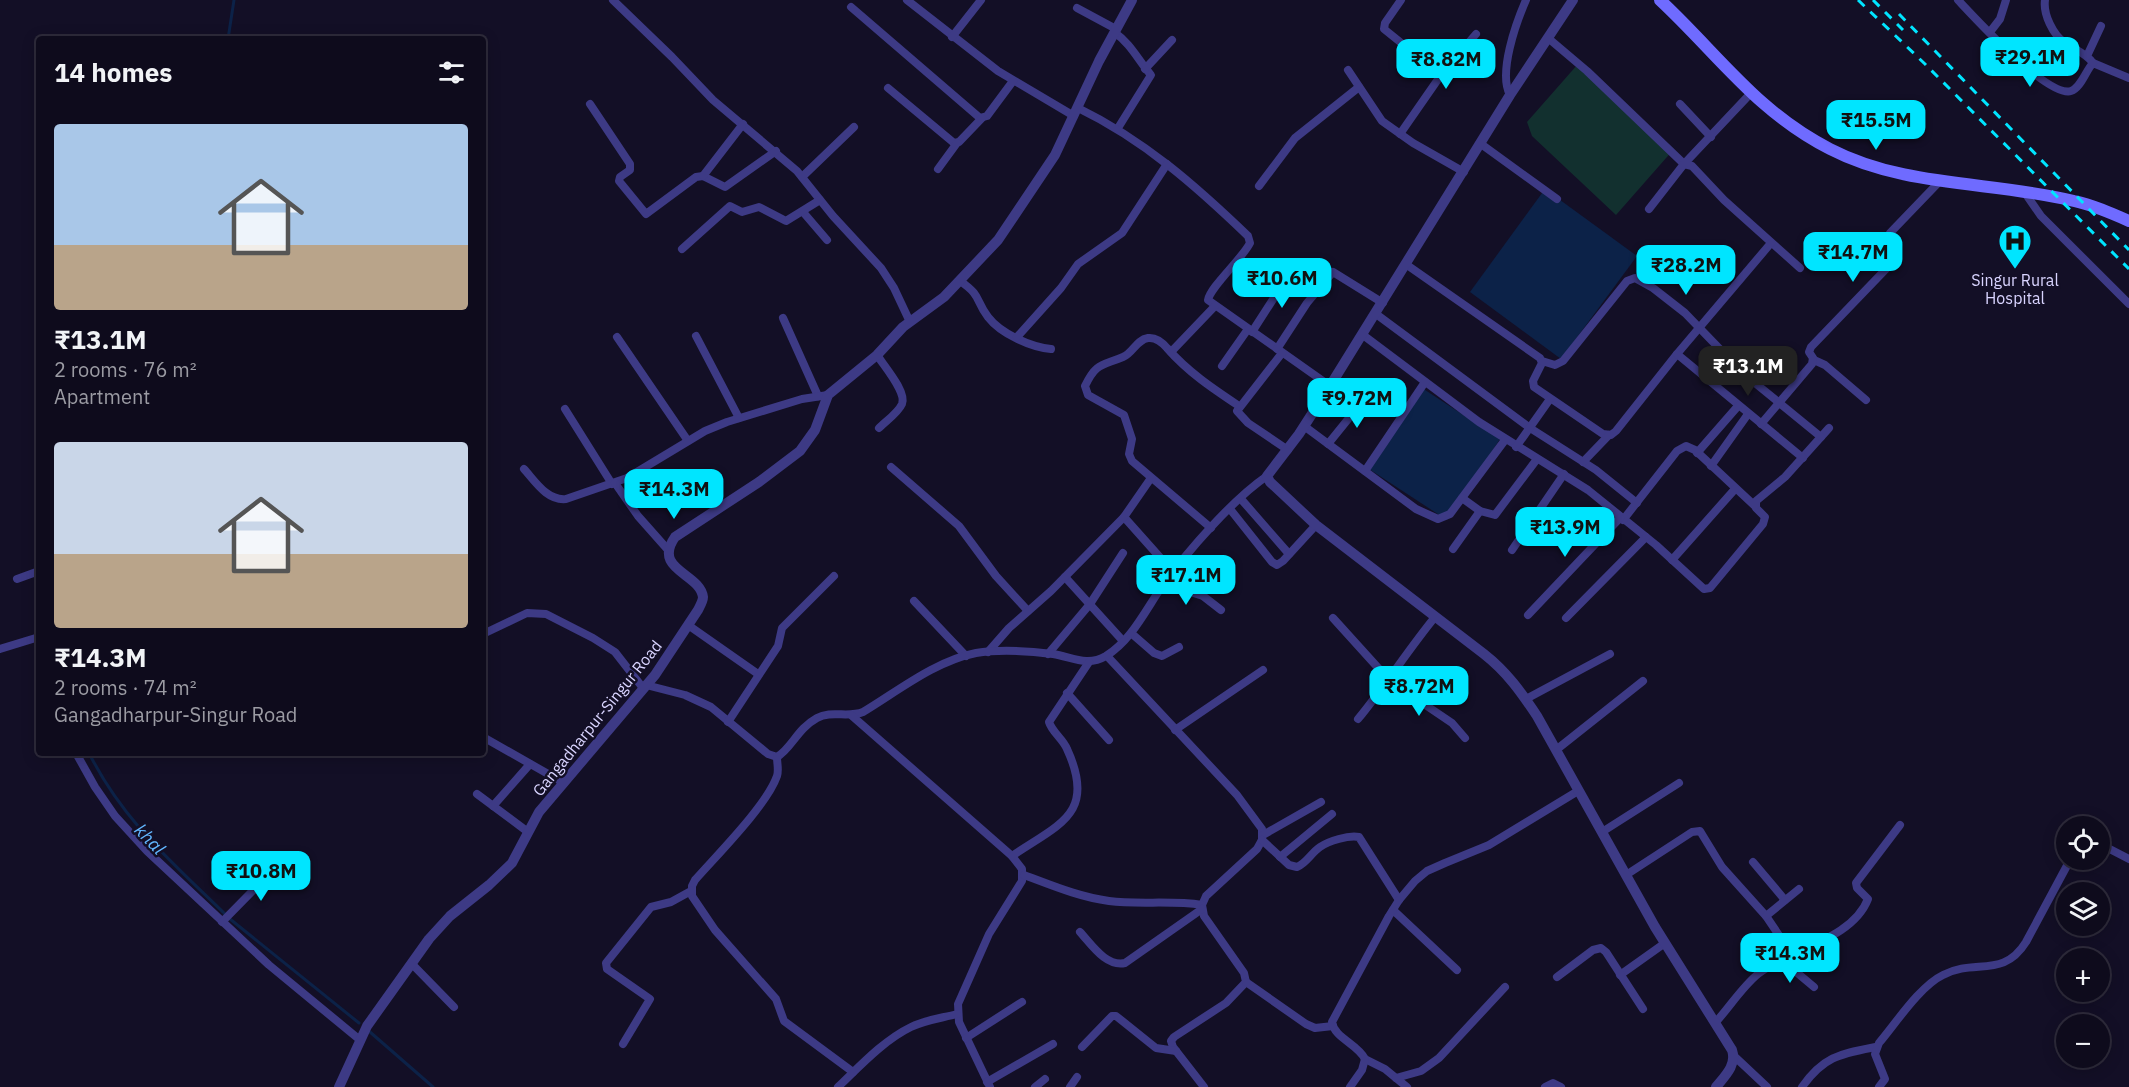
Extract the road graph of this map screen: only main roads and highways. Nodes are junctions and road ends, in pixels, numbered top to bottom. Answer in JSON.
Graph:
{"nodes":[{"id":1,"x":1660,"y":0,"type":"edge"},
{"id":2,"x":2129,"y":221,"type":"edge"}],
"edges":[{"from":1,"to":2,"type":"main road"}]}
